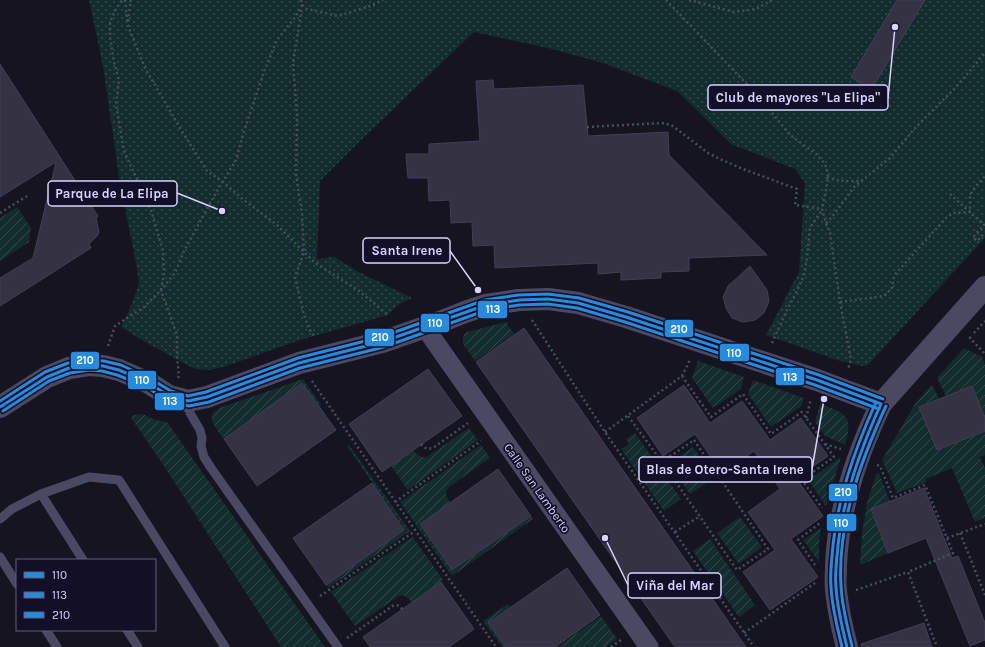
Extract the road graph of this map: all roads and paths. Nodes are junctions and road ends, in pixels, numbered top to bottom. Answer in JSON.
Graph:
{"nodes":[{"id":1,"x":122,"y":0,"type":"edge"},
{"id":2,"x":125,"y":0,"type":"edge"},
{"id":3,"x":131,"y":0,"type":"edge"},
{"id":4,"x":301,"y":0,"type":"edge"},
{"id":5,"x":383,"y":0,"type":"edge"},
{"id":6,"x":666,"y":0,"type":"edge"},
{"id":7,"x":689,"y":0,"type":"edge"},
{"id":8,"x":772,"y":0,"type":"edge"},
{"id":9,"x":302,"y":6,"type":"junction"},
{"id":10,"x":128,"y":26,"type":"junction"},
{"id":11,"x":985,"y":53,"type":"edge"},
{"id":12,"x":587,"y":127,"type":"dead end"},
{"id":13,"x":985,"y":176,"type":"edge"},
{"id":14,"x":827,"y":177,"type":"junction"},
{"id":15,"x":862,"y":181,"type":"junction"},
{"id":16,"x":223,"y":182,"type":"junction"},
{"id":17,"x":950,"y":194,"type":"dead end"},
{"id":18,"x":27,"y":196,"type":"dead end"},
{"id":19,"x":822,"y":209,"type":"junction"},
{"id":20,"x":970,"y":212,"type":"junction"},
{"id":21,"x":0,"y":213,"type":"edge"},
{"id":22,"x":826,"y":223,"type":"junction"},
{"id":23,"x":984,"y":224,"type":"edge"},
{"id":24,"x":985,"y":232,"type":"edge"},
{"id":25,"x":304,"y":252,"type":"junction"},
{"id":26,"x":985,"y":287,"type":"edge"},
{"id":27,"x":161,"y":290,"type":"junction"},
{"id":28,"x":519,"y":300,"type":"junction"},
{"id":29,"x":840,"y":302,"type":"junction"},
{"id":30,"x":388,"y":315,"type":"dead end"},
{"id":31,"x":985,"y":321,"type":"edge"},
{"id":32,"x":426,"y":327,"type":"junction"},
{"id":33,"x":699,"y":340,"type":"junction"},
{"id":34,"x":327,"y":356,"type":"junction"},
{"id":35,"x":985,"y":356,"type":"edge"},
{"id":36,"x":764,"y":362,"type":"junction"},
{"id":37,"x":299,"y":363,"type":"junction"},
{"id":38,"x":103,"y":366,"type":"junction"},
{"id":39,"x":682,"y":376,"type":"junction"},
{"id":40,"x":844,"y":390,"type":"junction"},
{"id":41,"x":178,"y":398,"type":"junction"},
{"id":42,"x":881,"y":404,"type":"junction"},
{"id":43,"x":0,"y":407,"type":"edge"},
{"id":44,"x":483,"y":412,"type":"junction"},
{"id":45,"x":628,"y":416,"type":"junction"},
{"id":46,"x":496,"y":431,"type":"junction"},
{"id":47,"x":605,"y":432,"type":"junction"},
{"id":48,"x":421,"y":444,"type":"dead end"},
{"id":49,"x":662,"y":462,"type":"junction"},
{"id":50,"x":874,"y":471,"type":"dead end"},
{"id":51,"x":41,"y":494,"type":"junction"},
{"id":52,"x":395,"y":502,"type":"junction"},
{"id":53,"x":824,"y":510,"type":"dead end"},
{"id":54,"x":700,"y":516,"type":"junction"},
{"id":55,"x":0,"y":519,"type":"edge"},
{"id":56,"x":822,"y":521,"type":"dead end"},
{"id":57,"x":985,"y":524,"type":"edge"},
{"id":58,"x":415,"y":531,"type":"junction"},
{"id":59,"x":674,"y":532,"type":"junction"},
{"id":60,"x":960,"y":533,"type":"junction"},
{"id":61,"x":947,"y":538,"type":"junction"},
{"id":62,"x":0,"y":557,"type":"edge"},
{"id":63,"x":82,"y":559,"type":"edge"},
{"id":64,"x":819,"y":571,"type":"dead end"},
{"id":65,"x":908,"y":572,"type":"junction"},
{"id":66,"x":817,"y":581,"type":"dead end"},
{"id":67,"x":16,"y":582,"type":"edge"},
{"id":68,"x":854,"y":590,"type":"dead end"},
{"id":69,"x":985,"y":595,"type":"edge"},
{"id":70,"x":308,"y":604,"type":"junction"},
{"id":71,"x":403,"y":610,"type":"dead end"},
{"id":72,"x":47,"y":631,"type":"edge"},
{"id":73,"x":128,"y":631,"type":"edge"},
{"id":74,"x":744,"y":633,"type":"junction"},
{"id":75,"x":623,"y":644,"type":"dead end"},
{"id":76,"x":337,"y":646,"type":"edge"},
{"id":77,"x":57,"y":647,"type":"edge"},
{"id":78,"x":138,"y":647,"type":"edge"},
{"id":79,"x":225,"y":647,"type":"edge"},
{"id":80,"x":496,"y":647,"type":"edge"},
{"id":81,"x":611,"y":647,"type":"edge"},
{"id":82,"x":649,"y":647,"type":"edge"},
{"id":83,"x":754,"y":647,"type":"edge"},
{"id":84,"x":847,"y":647,"type":"edge"},
{"id":85,"x":937,"y":647,"type":"edge"}],
"edges":[{"from":1,"to":27,"type":"path"},
{"from":2,"to":10,"type":"path"},
{"from":3,"to":10,"type":"path"},
{"from":4,"to":9,"type":"path"},
{"from":5,"to":9,"type":"path"},
{"from":6,"to":14,"type":"path"},
{"from":7,"to":8,"type":"path"},
{"from":9,"to":16,"type":"path"},
{"from":9,"to":25,"type":"path"},
{"from":10,"to":16,"type":"path"},
{"from":11,"to":15,"type":"path"},
{"from":12,"to":19,"type":"path"},
{"from":13,"to":20,"type":"path"},
{"from":14,"to":15,"type":"path"},
{"from":14,"to":19,"type":"path"},
{"from":15,"to":22,"type":"path"},
{"from":16,"to":25,"type":"path"},
{"from":16,"to":27,"type":"path"},
{"from":17,"to":20,"type":"path"},
{"from":18,"to":21,"type":"path"},
{"from":19,"to":22,"type":"path"},
{"from":19,"to":36,"type":"path"},
{"from":20,"to":23,"type":"path"},
{"from":20,"to":29,"type":"path"},
{"from":22,"to":29,"type":"path"},
{"from":23,"to":24,"type":"path"},
{"from":25,"to":30,"type":"path"},
{"from":25,"to":34,"type":"path"},
{"from":26,"to":42,"type":"street"},
{"from":27,"to":38,"type":"path"},
{"from":27,"to":41,"type":"path"},
{"from":28,"to":32,"type":"street"},
{"from":28,"to":33,"type":"street"},
{"from":28,"to":47,"type":"path"},
{"from":29,"to":40,"type":"path"},
{"from":31,"to":35,"type":"path"},
{"from":32,"to":34,"type":"street"},
{"from":32,"to":44,"type":"street","name":"Calle San Lamberto"},
{"from":33,"to":36,"type":"street"},
{"from":33,"to":39,"type":"path"},
{"from":34,"to":37,"type":"street"},
{"from":36,"to":40,"type":"street"},
{"from":37,"to":41,"type":"street"},
{"from":37,"to":52,"type":"path"},
{"from":38,"to":41,"type":"street"},
{"from":38,"to":43,"type":"street"},
{"from":39,"to":45,"type":"path"},
{"from":39,"to":53,"type":"path"},
{"from":40,"to":42,"type":"street"},
{"from":41,"to":70,"type":"lane"},
{"from":42,"to":84,"type":"street"},
{"from":44,"to":46,"type":"street","name":"Calle San Lamberto"},
{"from":44,"to":48,"type":"path"},
{"from":45,"to":47,"type":"path"},
{"from":45,"to":49,"type":"path"},
{"from":46,"to":52,"type":"path"},
{"from":46,"to":82,"type":"street","name":"Calle San Lamberto"},
{"from":47,"to":59,"type":"path"},
{"from":49,"to":54,"type":"path"},
{"from":49,"to":54,"type":"path"},
{"from":50,"to":61,"type":"path"},
{"from":51,"to":55,"type":"lane"},
{"from":51,"to":63,"type":"lane"},
{"from":51,"to":79,"type":"lane"},
{"from":52,"to":58,"type":"path"},
{"from":54,"to":59,"type":"path"},
{"from":56,"to":64,"type":"path"},
{"from":57,"to":60,"type":"path"},
{"from":58,"to":70,"type":"path"},
{"from":58,"to":80,"type":"path"},
{"from":59,"to":74,"type":"path"},
{"from":60,"to":61,"type":"path"},
{"from":60,"to":69,"type":"path"},
{"from":61,"to":65,"type":"path"},
{"from":62,"to":67,"type":"lane"},
{"from":65,"to":68,"type":"path"},
{"from":65,"to":85,"type":"path"},
{"from":66,"to":74,"type":"path"},
{"from":70,"to":76,"type":"lane"},
{"from":71,"to":76,"type":"path"},
{"from":72,"to":77,"type":"lane"},
{"from":73,"to":78,"type":"lane"},
{"from":74,"to":83,"type":"path"},
{"from":75,"to":81,"type":"path"}]}
